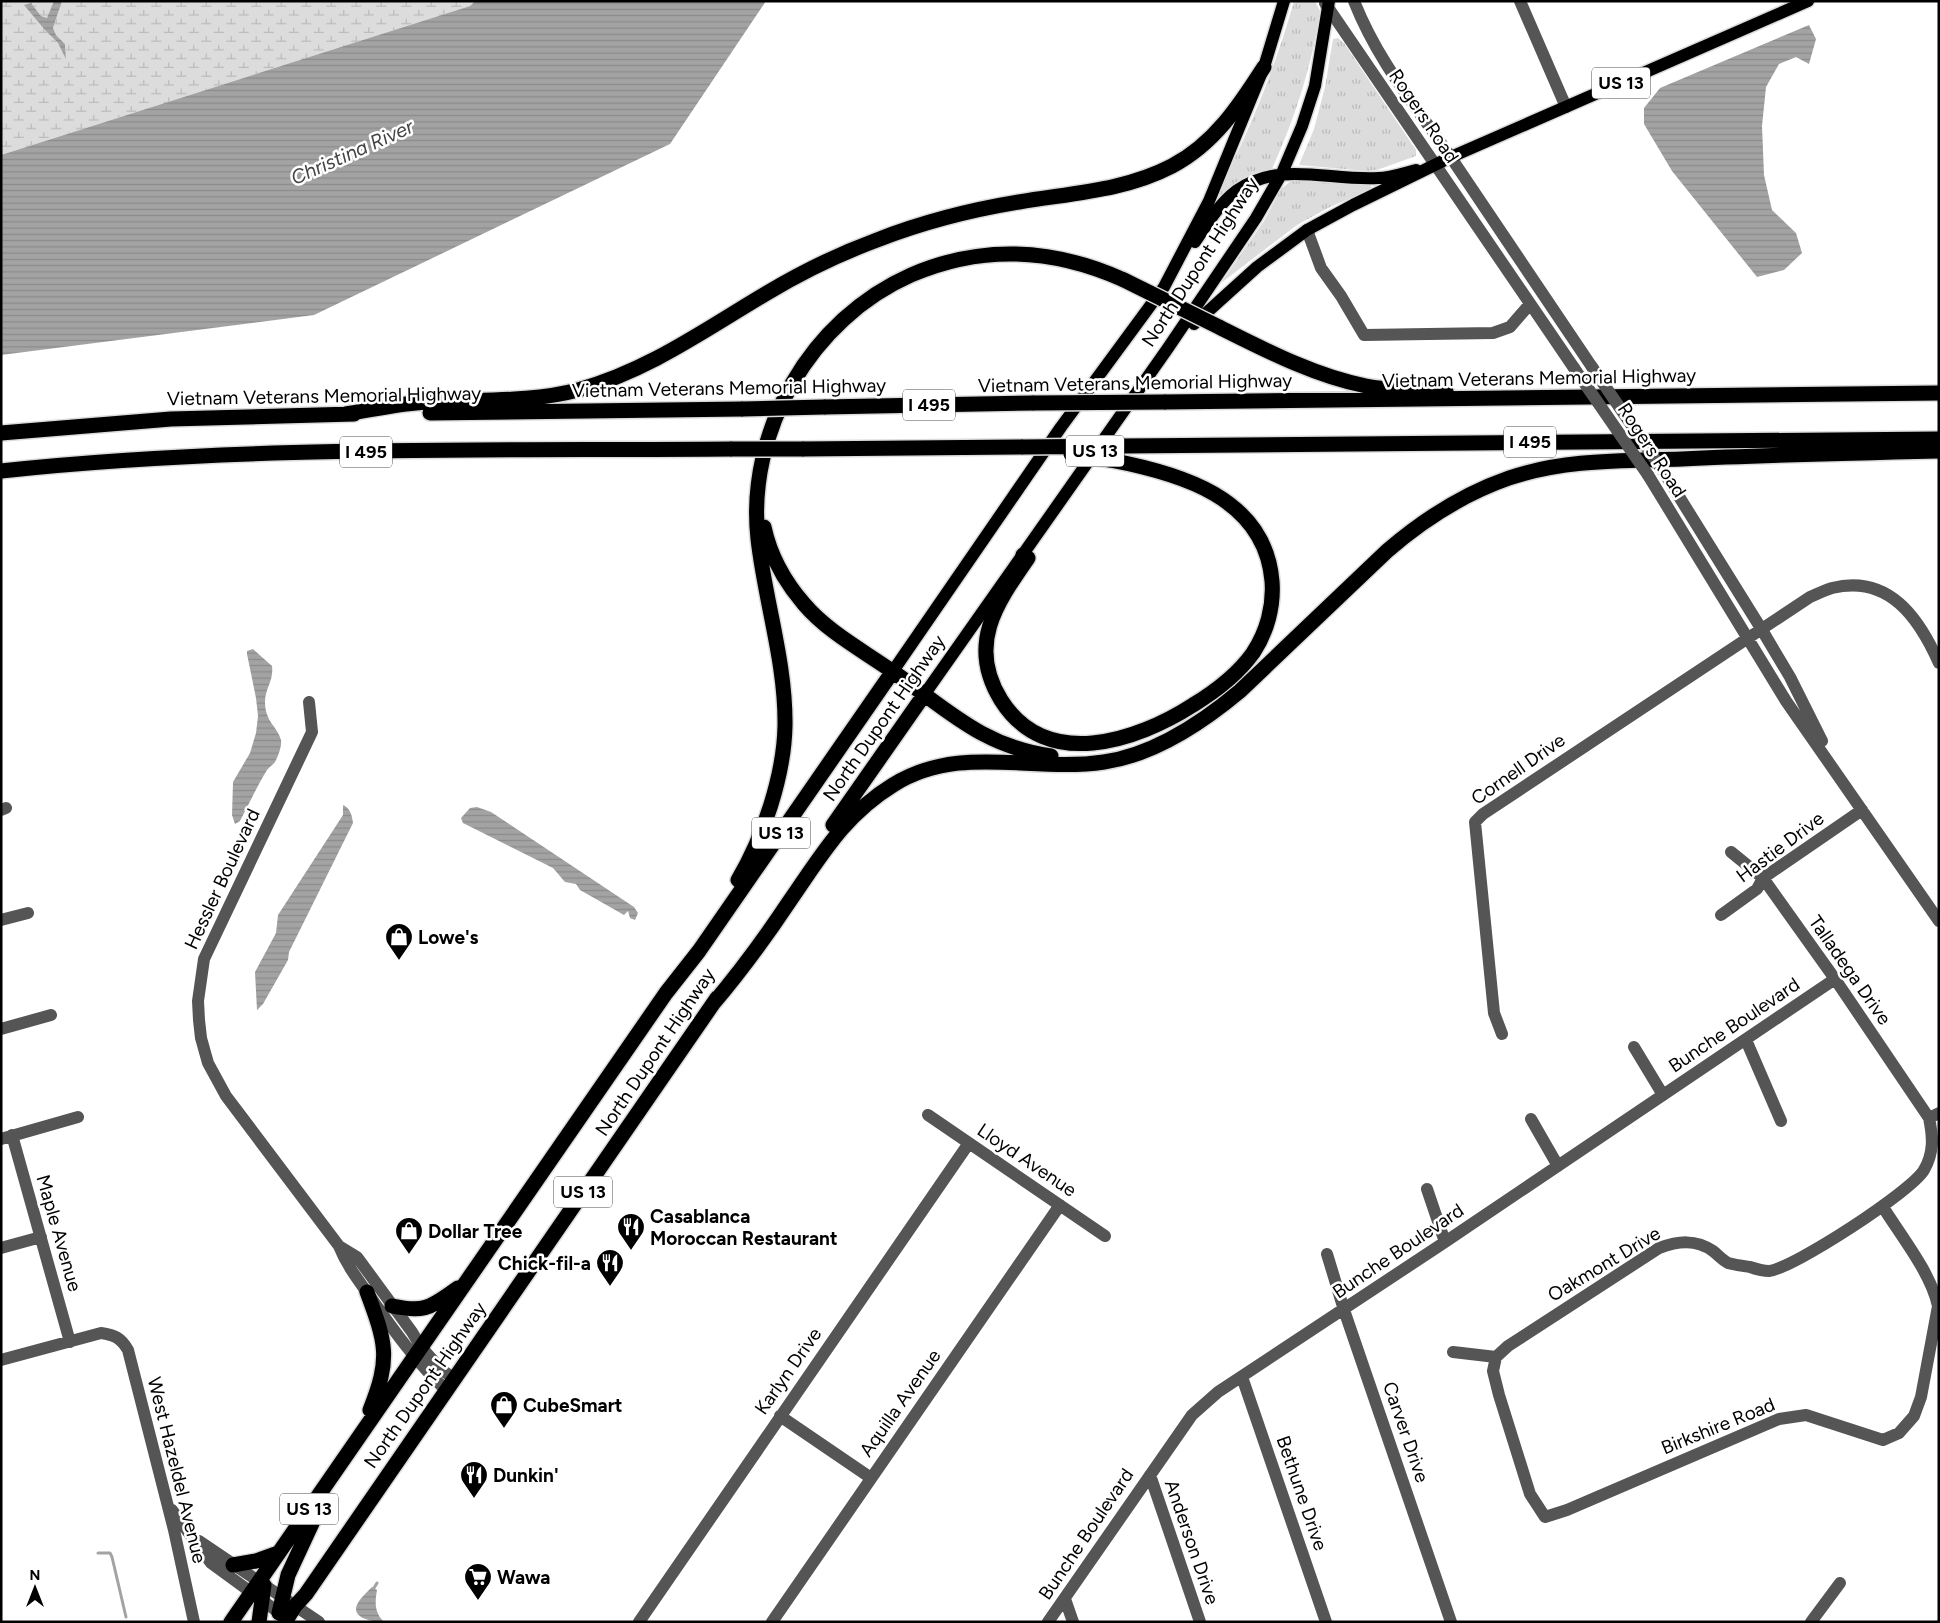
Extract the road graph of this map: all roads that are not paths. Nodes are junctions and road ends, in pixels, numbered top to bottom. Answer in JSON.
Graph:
{"nodes":[{"id":1,"x":1284,"y":1,"type":"edge"},
{"id":2,"x":1354,"y":1,"type":"edge"},
{"id":3,"x":1520,"y":1,"type":"edge"},
{"id":4,"x":1808,"y":1,"type":"edge"},
{"id":5,"x":1327,"y":4,"type":"edge"},
{"id":6,"x":1264,"y":67,"type":"junction"},
{"id":7,"x":1566,"y":107,"type":"junction"},
{"id":8,"x":1450,"y":157,"type":"junction"},
{"id":9,"x":1435,"y":166,"type":"junction"},
{"id":10,"x":1282,"y":173,"type":"junction"},
{"id":11,"x":1307,"y":230,"type":"junction"},
{"id":12,"x":1164,"y":287,"type":"junction"},
{"id":13,"x":1530,"y":304,"type":"junction"},
{"id":14,"x":1168,"y":348,"type":"junction"},
{"id":15,"x":1939,"y":393,"type":"edge"},
{"id":16,"x":1532,"y":396,"type":"junction"},
{"id":17,"x":346,"y":414,"type":"junction"},
{"id":18,"x":1,"y":432,"type":"edge"},
{"id":19,"x":1939,"y":440,"type":"edge"},
{"id":20,"x":1023,"y":447,"type":"junction"},
{"id":21,"x":1939,"y":451,"type":"edge"},
{"id":22,"x":1,"y":472,"type":"edge"},
{"id":23,"x":760,"y":480,"type":"junction"},
{"id":24,"x":1023,"y":555,"type":"junction"},
{"id":25,"x":1762,"y":630,"type":"junction"},
{"id":26,"x":1748,"y":640,"type":"junction"},
{"id":27,"x":1939,"y":663,"type":"edge"},
{"id":28,"x":893,"y":672,"type":"junction"},
{"id":29,"x":924,"y":695,"type":"junction"},
{"id":30,"x":310,"y":702,"type":"dead end"},
{"id":31,"x":1152,"y":747,"type":"junction"},
{"id":32,"x":1840,"y":776,"type":"junction"},
{"id":33,"x":1862,"y":810,"type":"junction"},
{"id":34,"x":1731,"y":852,"type":"dead end"},
{"id":35,"x":1763,"y":878,"type":"junction"},
{"id":36,"x":28,"y":913,"type":"dead end"},
{"id":37,"x":1721,"y":914,"type":"dead end"},
{"id":38,"x":1,"y":920,"type":"edge"},
{"id":39,"x":1939,"y":921,"type":"edge"},
{"id":40,"x":1834,"y":979,"type":"junction"},
{"id":41,"x":666,"y":993,"type":"junction"},
{"id":42,"x":712,"y":1005,"type":"junction"},
{"id":43,"x":51,"y":1015,"type":"dead end"},
{"id":44,"x":1,"y":1029,"type":"edge"},
{"id":45,"x":1502,"y":1034,"type":"dead end"},
{"id":46,"x":1746,"y":1040,"type":"junction"},
{"id":47,"x":1634,"y":1047,"type":"dead end"},
{"id":48,"x":1663,"y":1095,"type":"junction"},
{"id":49,"x":928,"y":1115,"type":"dead end"},
{"id":50,"x":1934,"y":1116,"type":"edge"},
{"id":51,"x":78,"y":1118,"type":"dead end"},
{"id":52,"x":1531,"y":1119,"type":"dead end"},
{"id":53,"x":1782,"y":1121,"type":"dead end"},
{"id":54,"x":7,"y":1137,"type":"edge"},
{"id":55,"x":969,"y":1143,"type":"junction"},
{"id":56,"x":1558,"y":1166,"type":"junction"},
{"id":57,"x":1428,"y":1190,"type":"dead end"},
{"id":58,"x":1060,"y":1204,"type":"junction"},
{"id":59,"x":1883,"y":1207,"type":"junction"},
{"id":60,"x":1105,"y":1236,"type":"dead end"},
{"id":61,"x":41,"y":1237,"type":"junction"},
{"id":62,"x":1445,"y":1242,"type":"junction"},
{"id":63,"x":339,"y":1246,"type":"junction"},
{"id":64,"x":1,"y":1248,"type":"edge"},
{"id":65,"x":1327,"y":1254,"type":"dead end"},
{"id":66,"x":466,"y":1283,"type":"junction"},
{"id":67,"x":367,"y":1292,"type":"junction"},
{"id":68,"x":392,"y":1306,"type":"junction"},
{"id":69,"x":1344,"y":1310,"type":"junction"},
{"id":70,"x":70,"y":1342,"type":"junction"},
{"id":71,"x":418,"y":1352,"type":"junction"},
{"id":72,"x":1453,"y":1352,"type":"dead end"},
{"id":73,"x":1496,"y":1356,"type":"junction"},
{"id":74,"x":1,"y":1360,"type":"edge"},
{"id":75,"x":1242,"y":1377,"type":"junction"},
{"id":76,"x":450,"y":1384,"type":"junction"},
{"id":77,"x":780,"y":1416,"type":"junction"},
{"id":78,"x":359,"y":1436,"type":"junction"},
{"id":79,"x":339,"y":1464,"type":"junction"},
{"id":80,"x":1150,"y":1475,"type":"junction"},
{"id":81,"x":871,"y":1478,"type":"junction"},
{"id":82,"x":165,"y":1497,"type":"junction"},
{"id":83,"x":195,"y":1539,"type":"junction"},
{"id":84,"x":278,"y":1553,"type":"junction"},
{"id":85,"x":233,"y":1565,"type":"junction"},
{"id":86,"x":1840,"y":1583,"type":"dead end"},
{"id":87,"x":259,"y":1590,"type":"junction"},
{"id":88,"x":1065,"y":1599,"type":"junction"},
{"id":89,"x":287,"y":1613,"type":"edge"},
{"id":90,"x":194,"y":1622,"type":"edge"},
{"id":91,"x":231,"y":1622,"type":"edge"},
{"id":92,"x":259,"y":1622,"type":"edge"},
{"id":93,"x":319,"y":1622,"type":"edge"},
{"id":94,"x":639,"y":1622,"type":"edge"},
{"id":95,"x":772,"y":1622,"type":"edge"},
{"id":96,"x":1048,"y":1622,"type":"edge"},
{"id":97,"x":1073,"y":1622,"type":"edge"},
{"id":98,"x":1200,"y":1622,"type":"edge"},
{"id":99,"x":1326,"y":1622,"type":"edge"},
{"id":100,"x":1451,"y":1622,"type":"edge"},
{"id":101,"x":1811,"y":1622,"type":"edge"}],
"edges":[{"from":1,"to":6,"type":"main road","name":"North Dupont Highway"},
{"from":2,"to":8,"type":"street","name":"Rogers Road"},
{"from":3,"to":7,"type":"street"},
{"from":4,"to":7,"type":"main road","number":"US 13"},
{"from":5,"to":9,"type":"street","name":"Rogers Road"},
{"from":5,"to":10,"type":"main road","name":"North Dupont Highway"},
{"from":6,"to":12,"type":"main road","name":"North Dupont Highway"},
{"from":6,"to":17,"type":"highway"},
{"from":7,"to":8,"type":"main road","number":"US 13"},
{"from":8,"to":9,"type":"main road","number":"US 13"},
{"from":8,"to":25,"type":"street","name":"Rogers Road","bridge":true},
{"from":9,"to":10,"type":"main road","number":"US 13"},
{"from":9,"to":11,"type":"main road","number":"US 13"},
{"from":9,"to":13,"type":"street","name":"Rogers Road"},
{"from":10,"to":12,"type":"main road","number":"US 13"},
{"from":10,"to":14,"type":"main road","name":"North Dupont Highway"},
{"from":11,"to":13,"type":"street"},
{"from":11,"to":14,"type":"main road","number":"US 13"},
{"from":12,"to":28,"type":"main road","name":"North Dupont Highway","number":"US 13"},
{"from":13,"to":26,"type":"street","name":"Rogers Road","bridge":true},
{"from":14,"to":24,"type":"main road","name":"North Dupont Highway","number":"US 13"},
{"from":15,"to":16,"type":"highway","name":"Vietnam Veterans Memorial Highway","number":"I 495"},
{"from":16,"to":17,"type":"highway","name":"Vietnam Veterans Memorial Highway","number":"I 495","bridge":true},
{"from":16,"to":23,"type":"highway","bridge":true},
{"from":17,"to":18,"type":"highway","name":"Vietnam Veterans Memorial Highway","number":"I 495"},
{"from":19,"to":20,"type":"highway","number":"I 495","bridge":true},
{"from":20,"to":22,"type":"highway","number":"I 495","bridge":true},
{"from":20,"to":24,"type":"highway","bridge":true},
{"from":21,"to":31,"type":"highway"},
{"from":23,"to":28,"type":"highway"},
{"from":23,"to":41,"type":"highway"},
{"from":24,"to":29,"type":"main road","name":"North Dupont Highway","number":"US 13"},
{"from":25,"to":26,"type":"street","name":"Cornell Drive"},
{"from":25,"to":27,"type":"street","name":"Cornell Drive"},
{"from":25,"to":32,"type":"street","name":"Rogers Road"},
{"from":26,"to":32,"type":"street","name":"Rogers Road"},
{"from":26,"to":45,"type":"street","name":"Cornell Drive"},
{"from":28,"to":29,"type":"highway"},
{"from":28,"to":41,"type":"highway","name":"North Dupont Highway","number":"US 13"},
{"from":29,"to":31,"type":"highway"},
{"from":29,"to":42,"type":"highway","name":"North Dupont Highway","number":"US 13"},
{"from":30,"to":63,"type":"street","name":"Hessler Boulevard"},
{"from":31,"to":42,"type":"highway"},
{"from":32,"to":33,"type":"street","name":"Rogers Road"},
{"from":33,"to":35,"type":"street","name":"Hastie Drive"},
{"from":33,"to":39,"type":"street","name":"Rogers Road"},
{"from":34,"to":35,"type":"street","name":"Talladega Drive"},
{"from":35,"to":37,"type":"street","name":"Hastie Drive"},
{"from":35,"to":40,"type":"street","name":"Talladega Drive"},
{"from":36,"to":38,"type":"street"},
{"from":40,"to":46,"type":"street","name":"Bunche Boulevard"},
{"from":40,"to":50,"type":"street","name":"Talladega Drive"},
{"from":41,"to":66,"type":"highway","name":"North Dupont Highway","number":"US 13"},
{"from":42,"to":76,"type":"highway","name":"North Dupont Highway","number":"US 13"},
{"from":43,"to":44,"type":"street"},
{"from":46,"to":48,"type":"street","name":"Bunche Boulevard"},
{"from":46,"to":53,"type":"street"},
{"from":47,"to":48,"type":"street"},
{"from":48,"to":56,"type":"street","name":"Bunche Boulevard"},
{"from":49,"to":55,"type":"street","name":"Lloyd Avenue"},
{"from":50,"to":59,"type":"street","name":"Oakmont Drive"},
{"from":51,"to":54,"type":"street"},
{"from":52,"to":56,"type":"street"},
{"from":54,"to":61,"type":"street","name":"Maple Avenue"},
{"from":55,"to":58,"type":"street","name":"Lloyd Avenue"},
{"from":55,"to":77,"type":"street","name":"Karlyn Drive"},
{"from":56,"to":62,"type":"street","name":"Bunche Boulevard"},
{"from":57,"to":62,"type":"street"},
{"from":58,"to":60,"type":"street","name":"Lloyd Avenue"},
{"from":58,"to":81,"type":"street","name":"Aquilla Avenue"},
{"from":59,"to":73,"type":"street","name":"Oakmont Drive"},
{"from":59,"to":73,"type":"street","name":"Birkshire Road"},
{"from":61,"to":64,"type":"street"},
{"from":61,"to":70,"type":"street","name":"Maple Avenue"},
{"from":62,"to":69,"type":"street","name":"Bunche Boulevard"},
{"from":63,"to":67,"type":"street","name":"Hessler Boulevard"},
{"from":63,"to":68,"type":"street","name":"Hessler Boulevard"},
{"from":65,"to":69,"type":"street","name":"Carver Drive"},
{"from":66,"to":68,"type":"highway"},
{"from":66,"to":71,"type":"highway","name":"North Dupont Highway","number":"US 13"},
{"from":67,"to":71,"type":"street","name":"Hessler Boulevard"},
{"from":67,"to":78,"type":"highway"},
{"from":68,"to":71,"type":"street","name":"Hessler Boulevard"},
{"from":69,"to":75,"type":"street","name":"Bunche Boulevard"},
{"from":69,"to":100,"type":"street","name":"Carver Drive"},
{"from":70,"to":74,"type":"street"},
{"from":70,"to":82,"type":"street","name":"West Hazeldel Avenue"},
{"from":71,"to":76,"type":"street","name":"Hessler Boulevard"},
{"from":71,"to":78,"type":"highway","name":"North Dupont Highway","number":"US 13"},
{"from":72,"to":73,"type":"street"},
{"from":75,"to":80,"type":"street","name":"Bunche Boulevard"},
{"from":75,"to":99,"type":"street","name":"Bethune Drive"},
{"from":76,"to":89,"type":"highway","name":"North Dupont Highway","number":"US 13"},
{"from":77,"to":81,"type":"street"},
{"from":77,"to":94,"type":"street","name":"Karlyn Drive"},
{"from":78,"to":79,"type":"highway","name":"North Dupont Highway","number":"US 13"},
{"from":79,"to":84,"type":"highway","name":"North Dupont Highway","number":"US 13"},
{"from":79,"to":89,"type":"highway"},
{"from":80,"to":88,"type":"street","name":"Bunche Boulevard"},
{"from":80,"to":98,"type":"street","name":"Anderson Drive"},
{"from":81,"to":95,"type":"street","name":"Aquilla Avenue"},
{"from":82,"to":83,"type":"street"},
{"from":82,"to":90,"type":"street","name":"West Hazeldel Avenue"},
{"from":83,"to":85,"type":"street"},
{"from":83,"to":87,"type":"street"},
{"from":84,"to":85,"type":"highway"},
{"from":84,"to":87,"type":"highway","name":"North Dupont Highway","number":"US 13"},
{"from":85,"to":87,"type":"street"},
{"from":86,"to":101,"type":"street"},
{"from":87,"to":89,"type":"street"},
{"from":87,"to":91,"type":"highway","name":"North Dupont Highway","number":"US 13"},
{"from":87,"to":92,"type":"highway"},
{"from":88,"to":96,"type":"street","name":"Bunche Boulevard"},
{"from":88,"to":97,"type":"street"},
{"from":89,"to":93,"type":"street"}]}
